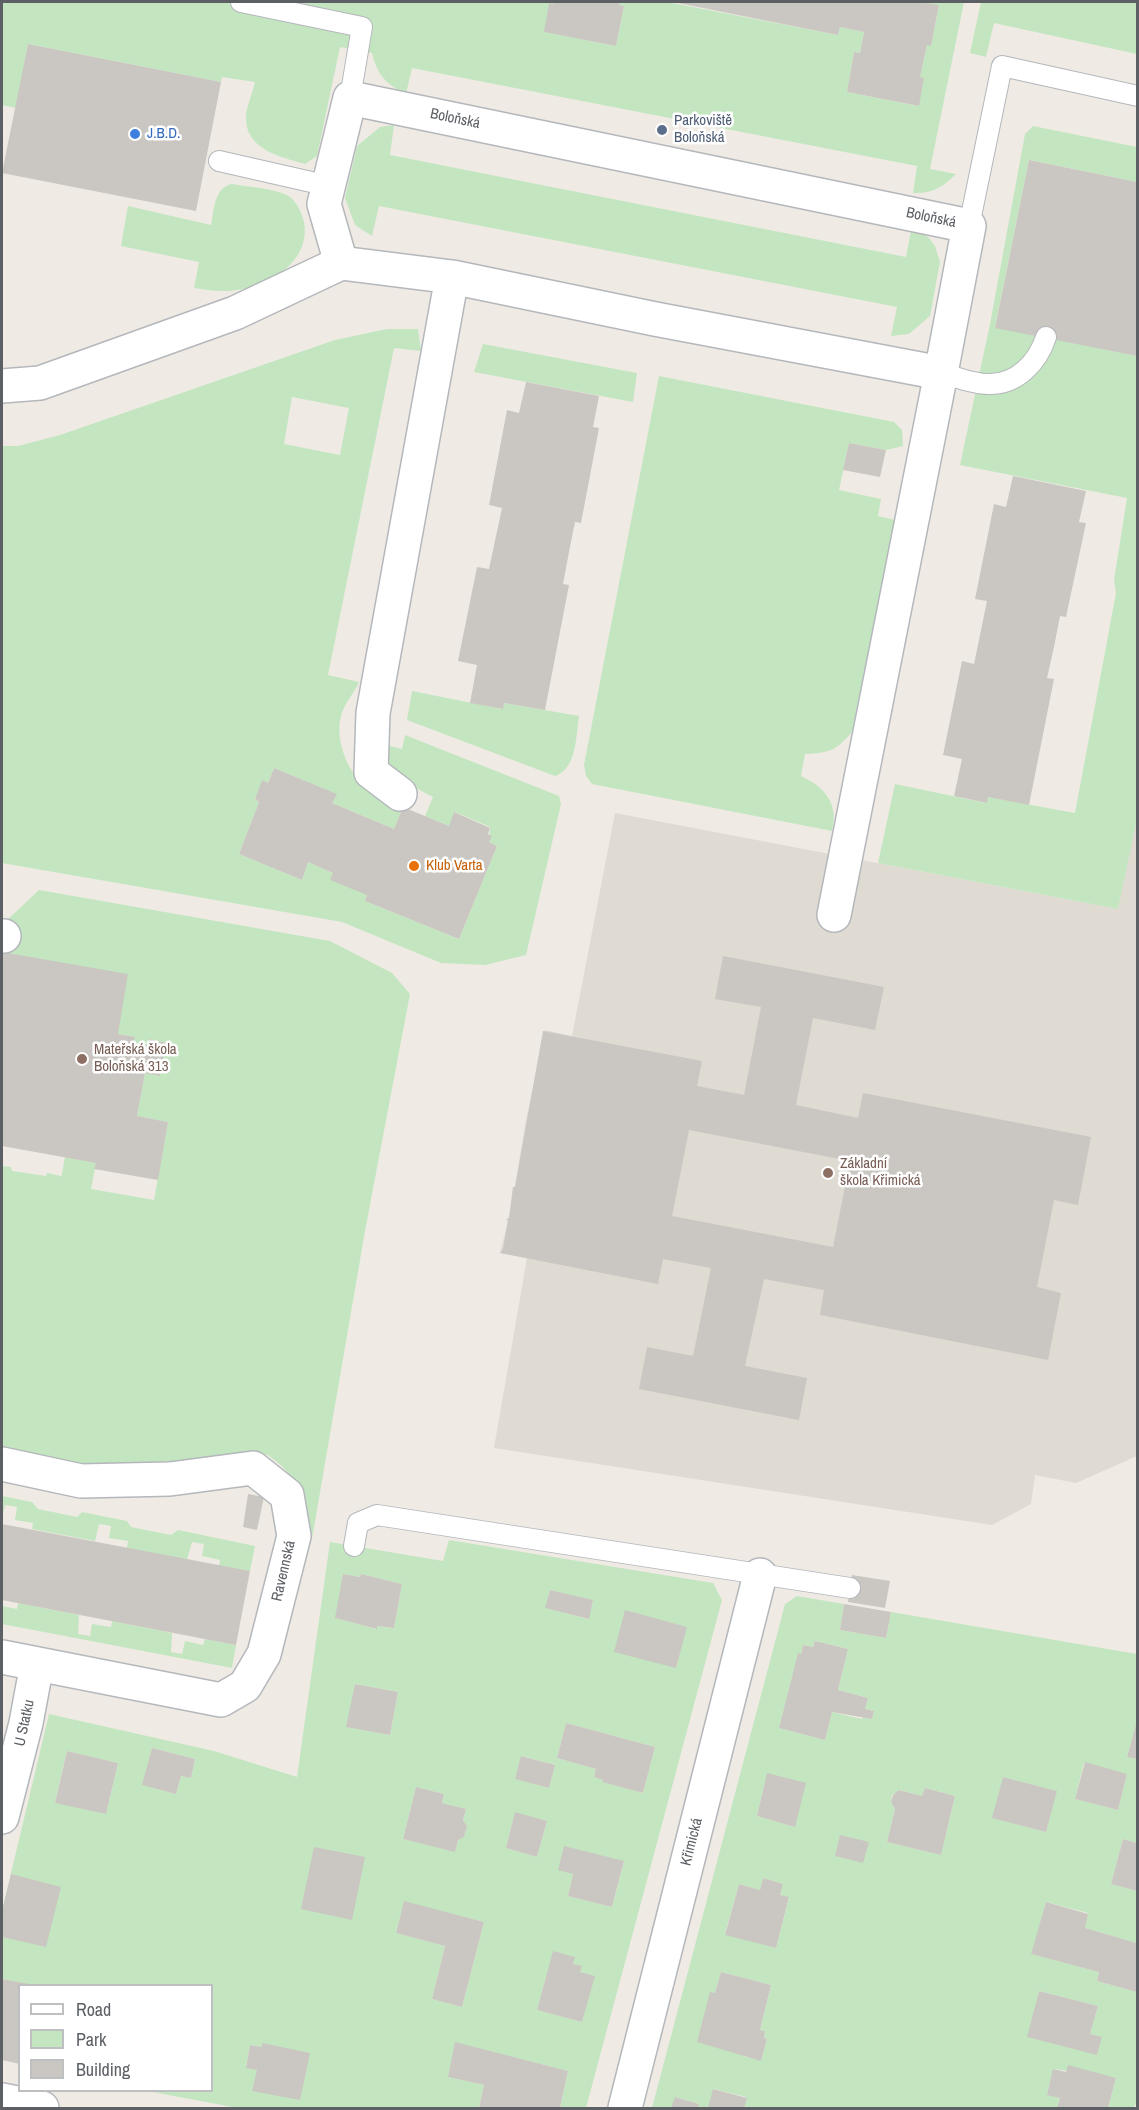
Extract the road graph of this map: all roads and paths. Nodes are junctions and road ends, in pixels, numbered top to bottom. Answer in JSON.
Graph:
{"nodes":[{"id":1,"x":241,"y":2,"type":"edge"},
{"id":2,"x":1137,"y":96,"type":"edge"},
{"id":3,"x":350,"y":98,"type":"junction"},
{"id":4,"x":219,"y":161,"type":"dead end"},
{"id":5,"x":329,"y":186,"type":"junction"},
{"id":6,"x":969,"y":226,"type":"junction"},
{"id":7,"x":341,"y":263,"type":"junction"},
{"id":8,"x":452,"y":277,"type":"junction"},
{"id":9,"x":1046,"y":337,"type":"dead end"},
{"id":10,"x":941,"y":373,"type":"junction"},
{"id":11,"x":2,"y":386,"type":"edge"},
{"id":12,"x":400,"y":794,"type":"dead end"},
{"id":13,"x":834,"y":915,"type":"dead end"},
{"id":14,"x":2,"y":1464,"type":"edge"},
{"id":15,"x":354,"y":1546,"type":"dead end"},
{"id":16,"x":760,"y":1575,"type":"junction"},
{"id":17,"x":850,"y":1588,"type":"dead end"},
{"id":18,"x":2,"y":1657,"type":"edge"},
{"id":19,"x":37,"y":1664,"type":"junction"},
{"id":20,"x":2,"y":1817,"type":"edge"},
{"id":21,"x":2,"y":2100,"type":"edge"},
{"id":22,"x":42,"y":2109,"type":"edge"},
{"id":23,"x":625,"y":2109,"type":"edge"}],
"edges":[{"from":1,"to":3,"type":"lane"},
{"from":2,"to":6,"type":"lane"},
{"from":3,"to":5,"type":"street"},
{"from":3,"to":6,"type":"street","name":"Boloňská"},
{"from":4,"to":5,"type":"lane"},
{"from":5,"to":7,"type":"street"},
{"from":6,"to":10,"type":"street","name":"Boloňská"},
{"from":7,"to":8,"type":"street"},
{"from":7,"to":11,"type":"street"},
{"from":8,"to":10,"type":"street"},
{"from":8,"to":12,"type":"street"},
{"from":9,"to":10,"type":"lane"},
{"from":10,"to":13,"type":"street","name":"Boloňská"},
{"from":14,"to":19,"type":"street","name":"Ravennská"},
{"from":15,"to":16,"type":"lane"},
{"from":16,"to":17,"type":"lane"},
{"from":16,"to":23,"type":"street","name":"Křimická"},
{"from":18,"to":19,"type":"street","name":"Ravennská"},
{"from":19,"to":20,"type":"street","name":"U Statku"},
{"from":21,"to":22,"type":"street"}]}
